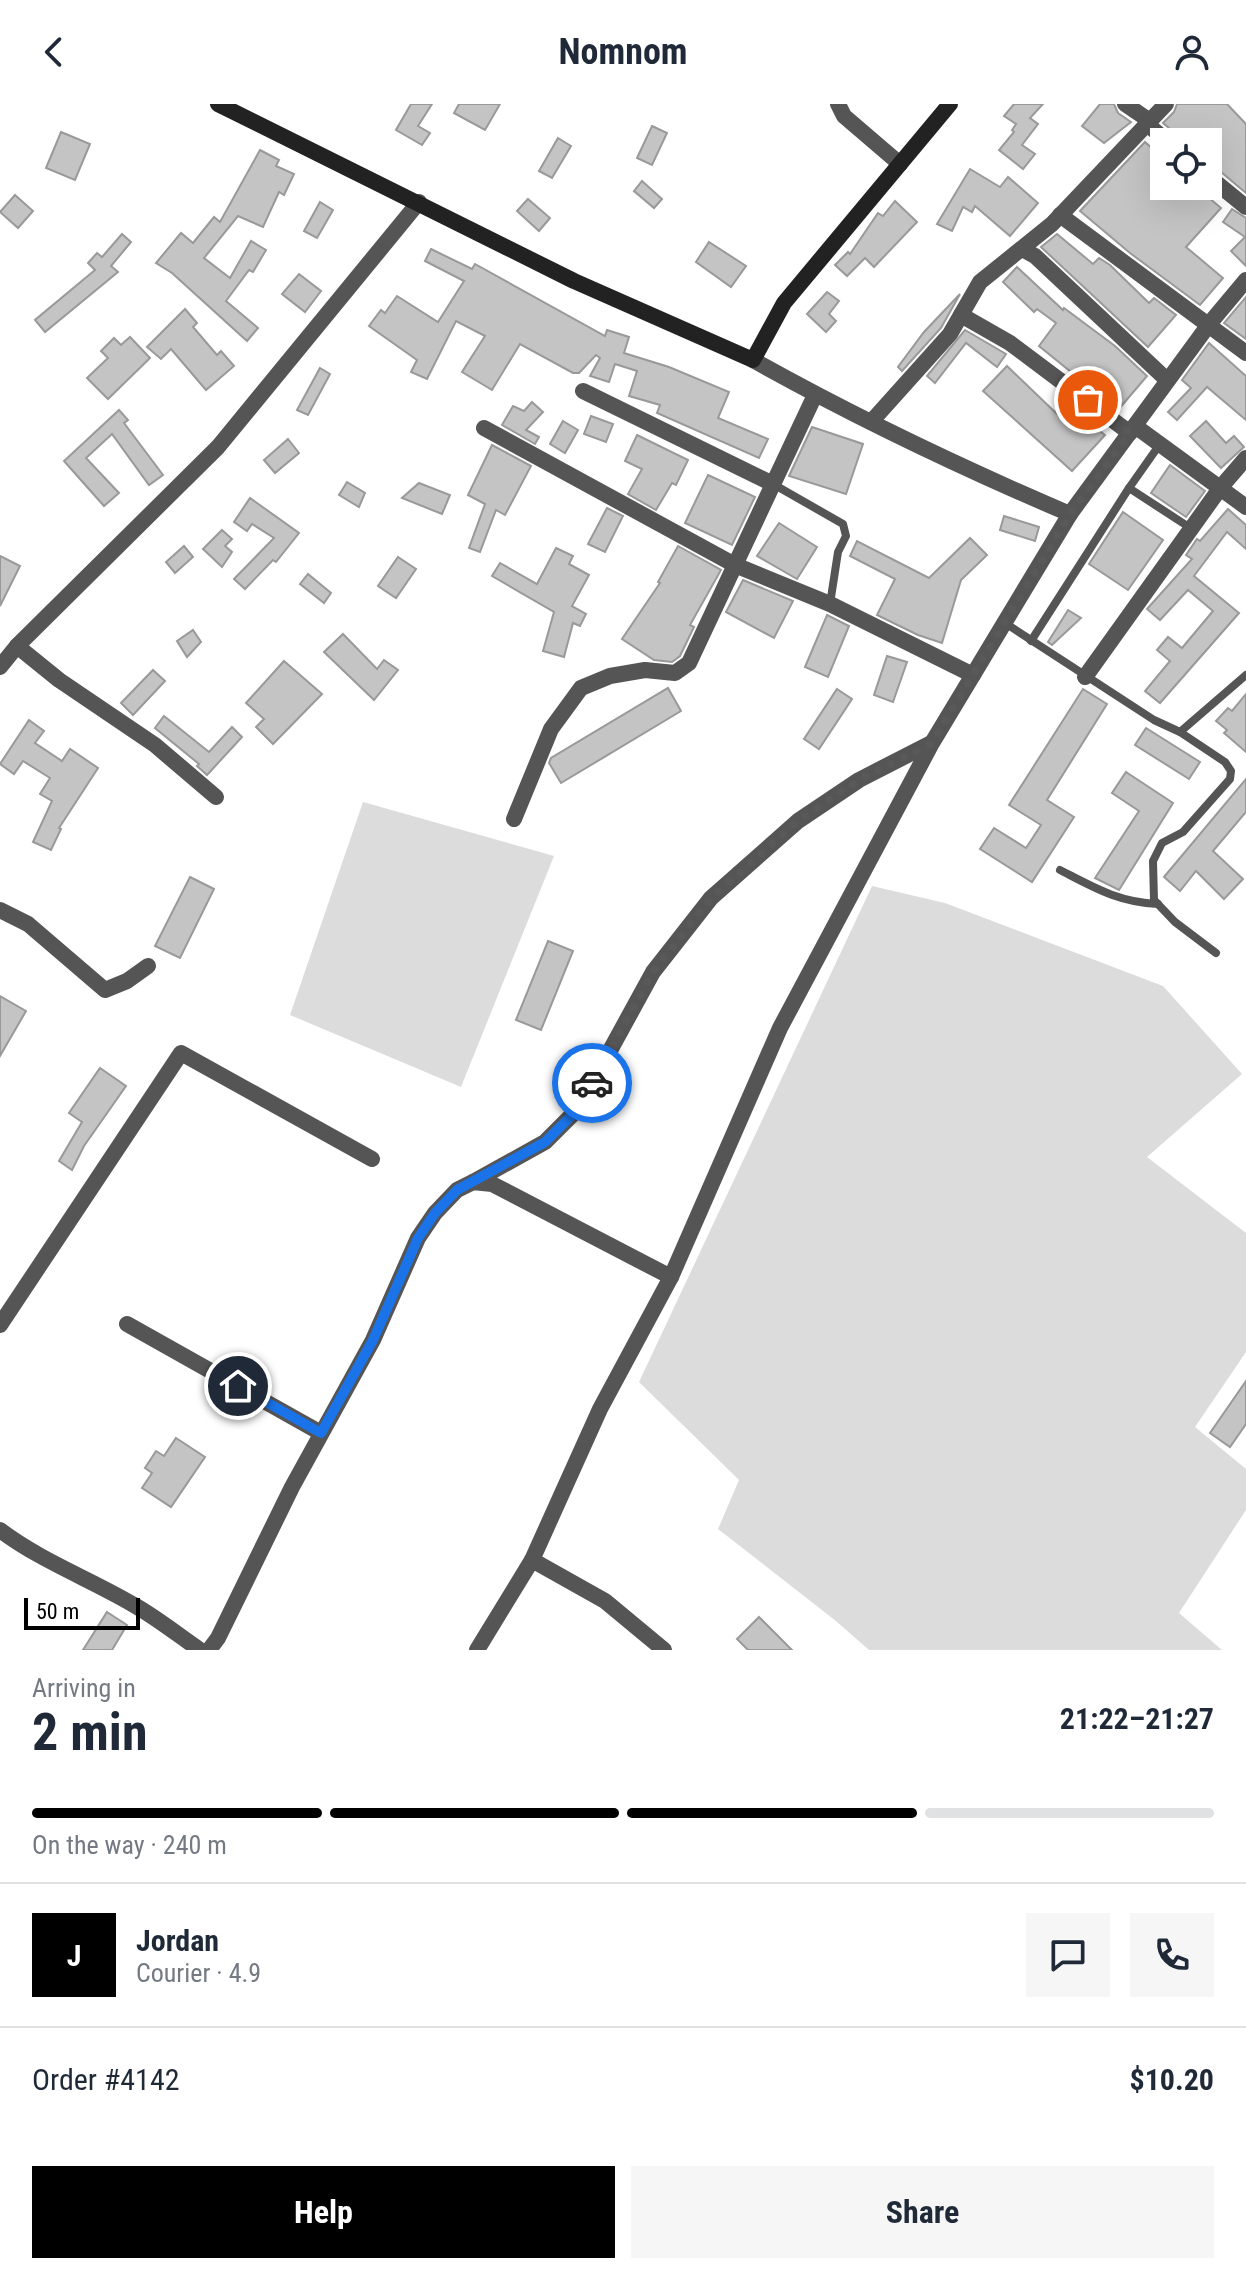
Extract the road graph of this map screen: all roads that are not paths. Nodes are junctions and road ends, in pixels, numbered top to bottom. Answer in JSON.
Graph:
{"nodes":[{"id":1,"x":838,"y":104,"type":"edge"},
{"id":2,"x":950,"y":104,"type":"edge"},
{"id":3,"x":1125,"y":104,"type":"edge"},
{"id":4,"x":1166,"y":104,"type":"edge"},
{"id":5,"x":223,"y":105,"type":"edge"},
{"id":6,"x":1148,"y":123,"type":"junction"},
{"id":7,"x":1153,"y":128,"type":"edge"},
{"id":8,"x":900,"y":164,"type":"junction"},
{"id":9,"x":1222,"y":187,"type":"edge"},
{"id":10,"x":419,"y":202,"type":"junction"},
{"id":11,"x":1246,"y":207,"type":"edge"},
{"id":12,"x":1060,"y":215,"type":"junction"},
{"id":13,"x":1024,"y":250,"type":"junction"},
{"id":14,"x":1246,"y":280,"type":"edge"},
{"id":15,"x":961,"y":315,"type":"junction"},
{"id":16,"x":1210,"y":323,"type":"junction"},
{"id":17,"x":1246,"y":353,"type":"edge"},
{"id":18,"x":753,"y":360,"type":"junction"},
{"id":19,"x":1167,"y":380,"type":"junction"},
{"id":20,"x":583,"y":391,"type":"dead end"},
{"id":21,"x":815,"y":395,"type":"junction"},
{"id":22,"x":871,"y":422,"type":"junction"},
{"id":23,"x":484,"y":428,"type":"dead end"},
{"id":24,"x":1132,"y":429,"type":"junction"},
{"id":25,"x":1160,"y":444,"type":"junction"},
{"id":26,"x":1246,"y":458,"type":"edge"},
{"id":27,"x":773,"y":484,"type":"junction"},
{"id":28,"x":1221,"y":487,"type":"junction"},
{"id":29,"x":1129,"y":488,"type":"junction"},
{"id":30,"x":1246,"y":507,"type":"edge"},
{"id":31,"x":1070,"y":514,"type":"junction"},
{"id":32,"x":1192,"y":529,"type":"junction"},
{"id":33,"x":735,"y":565,"type":"junction"},
{"id":34,"x":830,"y":604,"type":"junction"},
{"id":35,"x":1004,"y":623,"type":"junction"},
{"id":36,"x":1031,"y":641,"type":"junction"},
{"id":37,"x":17,"y":646,"type":"junction"},
{"id":38,"x":0,"y":667,"type":"edge"},
{"id":39,"x":973,"y":675,"type":"junction"},
{"id":40,"x":1246,"y":675,"type":"edge"},
{"id":41,"x":1085,"y":677,"type":"junction"},
{"id":42,"x":1180,"y":732,"type":"junction"},
{"id":43,"x":932,"y":743,"type":"junction"},
{"id":44,"x":216,"y":797,"type":"dead end"},
{"id":45,"x":514,"y":819,"type":"dead end"},
{"id":46,"x":1060,"y":870,"type":"dead end"},
{"id":47,"x":1158,"y":904,"type":"junction"},
{"id":48,"x":0,"y":910,"type":"edge"},
{"id":49,"x":1216,"y":953,"type":"dead end"},
{"id":50,"x":148,"y":966,"type":"dead end"},
{"id":51,"x":372,"y":1159,"type":"dead end"},
{"id":52,"x":473,"y":1182,"type":"junction"},
{"id":53,"x":671,"y":1277,"type":"junction"},
{"id":54,"x":127,"y":1324,"type":"dead end"},
{"id":55,"x":0,"y":1325,"type":"edge"},
{"id":56,"x":321,"y":1433,"type":"junction"},
{"id":57,"x":0,"y":1530,"type":"edge"},
{"id":58,"x":532,"y":1560,"type":"junction"},
{"id":59,"x":200,"y":1650,"type":"edge"},
{"id":60,"x":209,"y":1650,"type":"edge"},
{"id":61,"x":477,"y":1650,"type":"edge"},
{"id":62,"x":664,"y":1650,"type":"edge"}],
"edges":[{"from":1,"to":8,"type":"street"},
{"from":2,"to":8,"type":"street"},
{"from":3,"to":6,"type":"street"},
{"from":4,"to":6,"type":"street"},
{"from":5,"to":10,"type":"street"},
{"from":6,"to":7,"type":"street"},
{"from":6,"to":12,"type":"street"},
{"from":8,"to":18,"type":"street"},
{"from":9,"to":11,"type":"street"},
{"from":10,"to":18,"type":"street"},
{"from":10,"to":37,"type":"street"},
{"from":12,"to":13,"type":"street"},
{"from":12,"to":16,"type":"street"},
{"from":13,"to":15,"type":"street"},
{"from":13,"to":19,"type":"street"},
{"from":14,"to":16,"type":"street"},
{"from":15,"to":22,"type":"street"},
{"from":15,"to":24,"type":"street"},
{"from":16,"to":17,"type":"street"},
{"from":16,"to":19,"type":"street"},
{"from":18,"to":21,"type":"street"},
{"from":19,"to":24,"type":"street"},
{"from":20,"to":27,"type":"street"},
{"from":21,"to":22,"type":"street"},
{"from":21,"to":27,"type":"street"},
{"from":22,"to":31,"type":"street"},
{"from":23,"to":33,"type":"street"},
{"from":24,"to":25,"type":"street"},
{"from":24,"to":31,"type":"street"},
{"from":25,"to":28,"type":"street"},
{"from":25,"to":29,"type":"lane"},
{"from":26,"to":28,"type":"street"},
{"from":27,"to":33,"type":"street"},
{"from":27,"to":34,"type":"lane"},
{"from":28,"to":30,"type":"street"},
{"from":28,"to":32,"type":"street"},
{"from":29,"to":32,"type":"lane"},
{"from":29,"to":36,"type":"lane"},
{"from":31,"to":35,"type":"street"},
{"from":32,"to":41,"type":"street"},
{"from":33,"to":34,"type":"street"},
{"from":33,"to":45,"type":"street"},
{"from":34,"to":39,"type":"street"},
{"from":35,"to":36,"type":"lane"},
{"from":35,"to":39,"type":"street"},
{"from":36,"to":41,"type":"lane"},
{"from":37,"to":38,"type":"street"},
{"from":37,"to":44,"type":"street"},
{"from":39,"to":43,"type":"street"},
{"from":40,"to":42,"type":"lane"},
{"from":41,"to":42,"type":"lane"},
{"from":42,"to":47,"type":"lane"},
{"from":43,"to":52,"type":"street"},
{"from":43,"to":53,"type":"street"},
{"from":46,"to":47,"type":"lane"},
{"from":47,"to":49,"type":"lane"},
{"from":48,"to":50,"type":"street"},
{"from":51,"to":55,"type":"street"},
{"from":52,"to":53,"type":"street"},
{"from":52,"to":56,"type":"street"},
{"from":53,"to":58,"type":"street"},
{"from":54,"to":56,"type":"street"},
{"from":56,"to":60,"type":"street"},
{"from":57,"to":59,"type":"street"},
{"from":58,"to":61,"type":"street"},
{"from":58,"to":62,"type":"street"}]}
